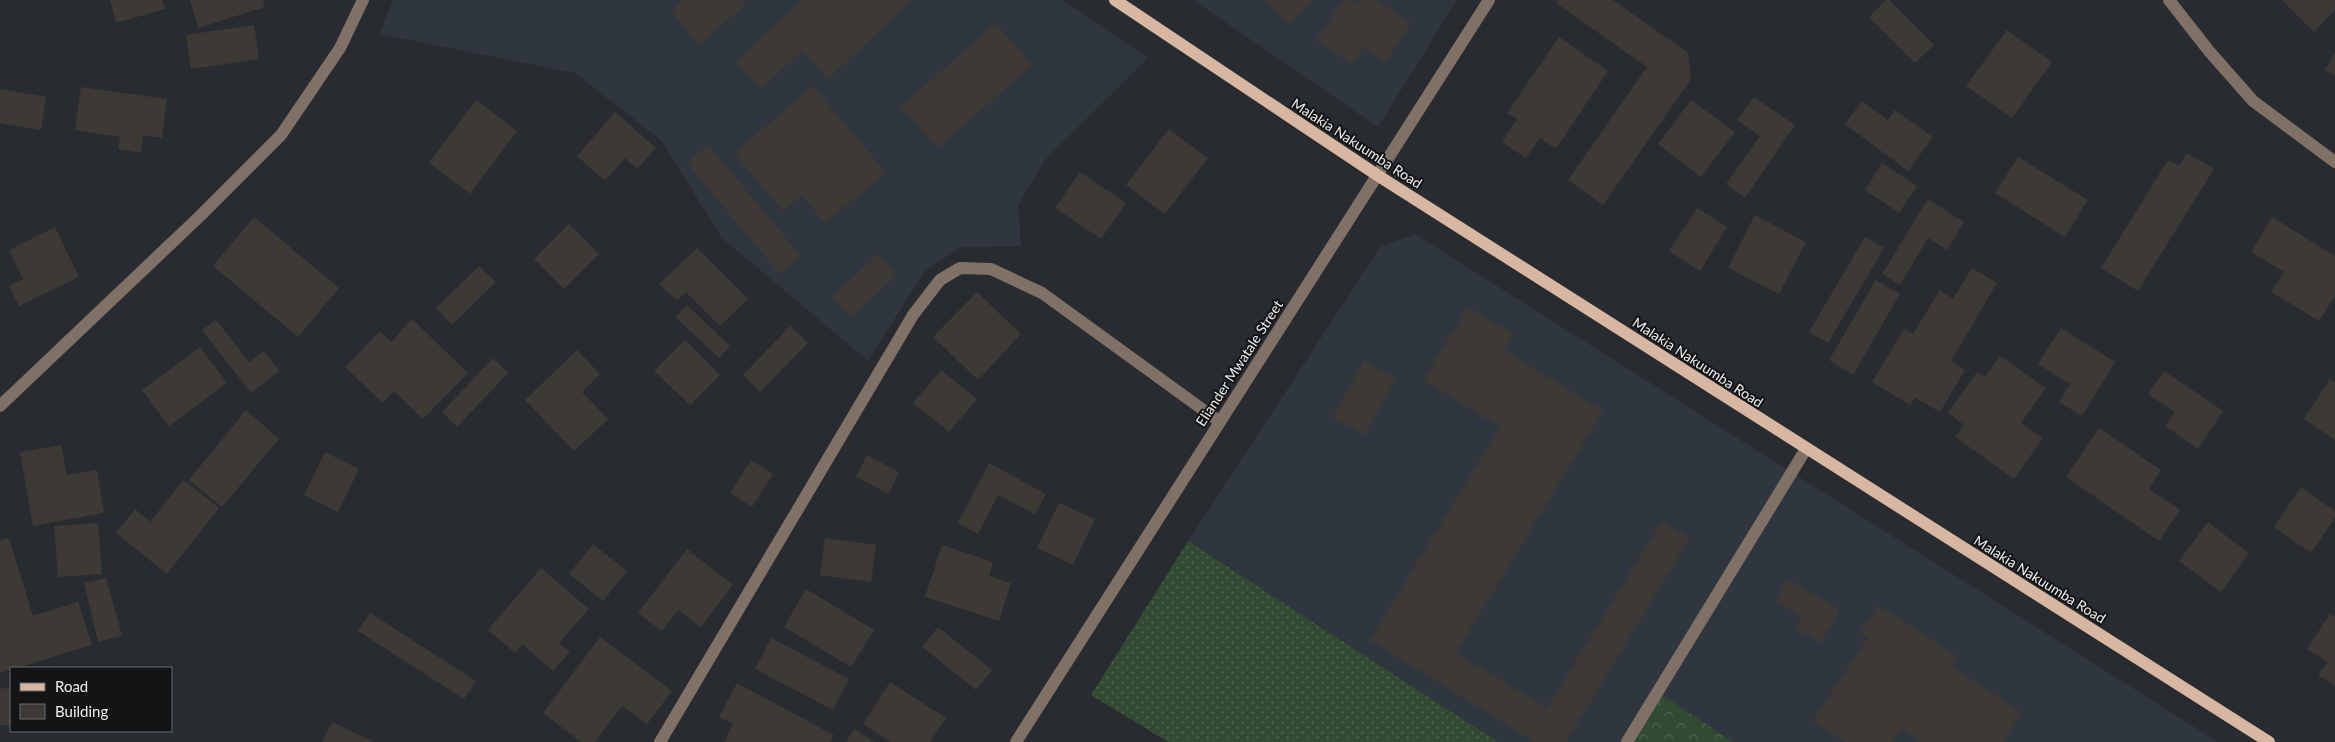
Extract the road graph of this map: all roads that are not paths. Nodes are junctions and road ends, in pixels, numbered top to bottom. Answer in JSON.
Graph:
{"nodes":[{"id":1,"x":363,"y":0,"type":"edge"},
{"id":2,"x":1115,"y":0,"type":"edge"},
{"id":3,"x":1489,"y":0,"type":"edge"},
{"id":4,"x":2169,"y":0,"type":"edge"},
{"id":5,"x":2335,"y":162,"type":"edge"},
{"id":6,"x":1377,"y":175,"type":"junction"},
{"id":7,"x":0,"y":406,"type":"edge"},
{"id":8,"x":1220,"y":422,"type":"junction"},
{"id":9,"x":1806,"y":449,"type":"junction"},
{"id":10,"x":660,"y":742,"type":"edge"},
{"id":11,"x":1016,"y":742,"type":"edge"},
{"id":12,"x":1627,"y":742,"type":"edge"},
{"id":13,"x":2269,"y":742,"type":"edge"}],
"edges":[{"from":1,"to":7,"type":"street"},
{"from":2,"to":6,"type":"main road","name":"Malakia Nakuumba Road"},
{"from":3,"to":6,"type":"street","name":"Eliander Mwatale Street"},
{"from":4,"to":5,"type":"street"},
{"from":6,"to":8,"type":"street","name":"Eliander Mwatale Street"},
{"from":6,"to":9,"type":"main road","name":"Malakia Nakuumba Road"},
{"from":8,"to":10,"type":"street"},
{"from":8,"to":11,"type":"street","name":"Eliander Mwatale Street"},
{"from":9,"to":12,"type":"street"},
{"from":9,"to":13,"type":"main road","name":"Malakia Nakuumba Road"}]}
